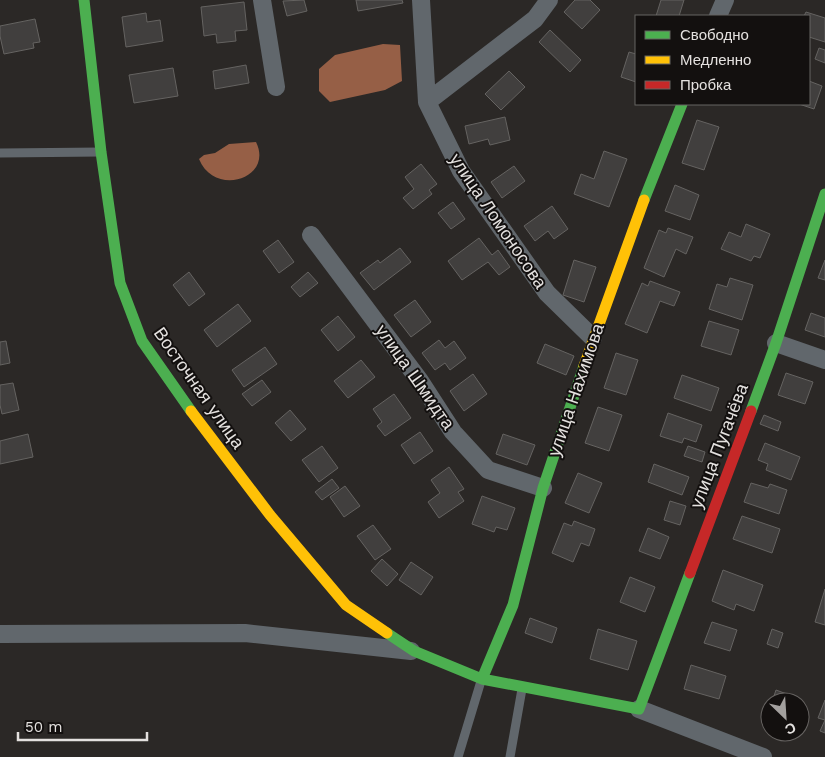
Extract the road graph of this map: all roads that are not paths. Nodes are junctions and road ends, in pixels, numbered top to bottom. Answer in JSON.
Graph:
{"nodes":[{"id":1,"x":84,"y":0,"type":"edge"},
{"id":2,"x":262,"y":0,"type":"edge"},
{"id":3,"x":421,"y":0,"type":"edge"},
{"id":4,"x":549,"y":0,"type":"edge"},
{"id":5,"x":725,"y":0,"type":"edge"},
{"id":6,"x":718,"y":15,"type":"edge"},
{"id":7,"x":276,"y":87,"type":"dead end"},
{"id":8,"x":427,"y":102,"type":"junction"},
{"id":9,"x":682,"y":105,"type":"edge"},
{"id":10,"x":101,"y":152,"type":"junction"},
{"id":11,"x":0,"y":153,"type":"edge"},
{"id":12,"x":825,"y":194,"type":"edge"},
{"id":13,"x":311,"y":235,"type":"dead end"},
{"id":14,"x":593,"y":338,"type":"junction"},
{"id":15,"x":776,"y":343,"type":"junction"},
{"id":16,"x":825,"y":360,"type":"edge"},
{"id":17,"x":543,"y":488,"type":"junction"},
{"id":18,"x":0,"y":634,"type":"edge"},
{"id":19,"x":414,"y":651,"type":"junction"},
{"id":20,"x":482,"y":679,"type":"junction"},
{"id":21,"x":522,"y":688,"type":"junction"},
{"id":22,"x":639,"y":709,"type":"junction"},
{"id":23,"x":458,"y":757,"type":"edge"},
{"id":24,"x":510,"y":757,"type":"edge"},
{"id":25,"x":763,"y":757,"type":"edge"}],
"edges":[{"from":1,"to":10,"type":"street","name":"Восточная улица"},
{"from":2,"to":7,"type":"street"},
{"from":3,"to":8,"type":"street","name":"улица Ломоносова"},
{"from":4,"to":8,"type":"street"},
{"from":5,"to":6,"type":"street"},
{"from":8,"to":14,"type":"street","name":"улица Ломоносова"},
{"from":9,"to":14,"type":"street","name":"улица Нахимова"},
{"from":10,"to":11,"type":"lane"},
{"from":10,"to":19,"type":"street","name":"Восточная улица"},
{"from":12,"to":15,"type":"street","name":"улица Пугачёва"},
{"from":13,"to":17,"type":"street","name":"улица Шмидта"},
{"from":14,"to":17,"type":"street","name":"улица Нахимова"},
{"from":15,"to":16,"type":"street"},
{"from":15,"to":22,"type":"street","name":"улица Пугачёва"},
{"from":17,"to":20,"type":"street","name":"улица Нахимова"},
{"from":18,"to":19,"type":"street"},
{"from":19,"to":20,"type":"street","name":"Восточная улица"},
{"from":20,"to":21,"type":"street","name":"Восточная улица"},
{"from":20,"to":23,"type":"lane"},
{"from":21,"to":22,"type":"street","name":"Восточная улица"},
{"from":21,"to":24,"type":"lane"},
{"from":22,"to":25,"type":"street"}]}
